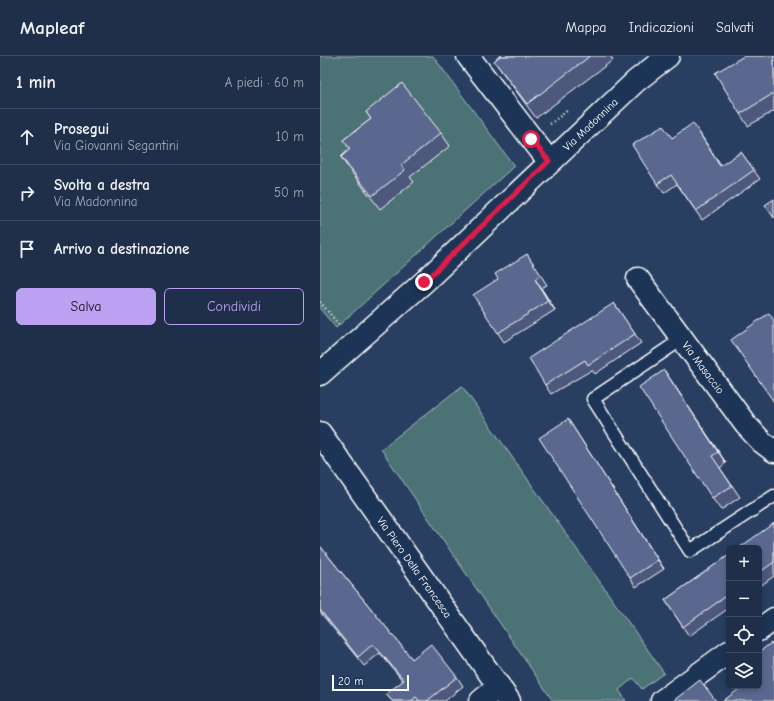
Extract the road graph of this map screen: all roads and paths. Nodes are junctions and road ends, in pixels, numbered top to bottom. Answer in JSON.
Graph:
{"nodes":[{"id":1,"x":468,"y":56,"type":"edge"},
{"id":2,"x":668,"y":56,"type":"edge"},
{"id":3,"x":549,"y":161,"type":"junction"},
{"id":4,"x":638,"y":279,"type":"dead end"},
{"id":5,"x":320,"y":302,"type":"edge"},
{"id":6,"x":341,"y":328,"type":"dead end"},
{"id":7,"x":682,"y":339,"type":"junction"},
{"id":8,"x":320,"y":374,"type":"edge"},
{"id":9,"x":320,"y":433,"type":"edge"},
{"id":10,"x":774,"y":451,"type":"edge"},
{"id":11,"x":774,"y":496,"type":"edge"},
{"id":12,"x":774,"y":619,"type":"edge"},
{"id":13,"x":762,"y":628,"type":"edge"},
{"id":14,"x":728,"y":653,"type":"edge"},
{"id":15,"x":504,"y":694,"type":"edge"},
{"id":16,"x":481,"y":701,"type":"edge"},
{"id":17,"x":662,"y":701,"type":"edge"}],
"edges":[{"from":1,"to":3,"type":"street"},
{"from":2,"to":3,"type":"street","name":"Via Madonnina"},
{"from":3,"to":8,"type":"street","name":"Via Madonnina"},
{"from":4,"to":7,"type":"street","name":"Via Masaccio"},
{"from":5,"to":6,"type":"path"},
{"from":7,"to":10,"type":"street","name":"Via Masaccio"},
{"from":7,"to":11,"type":"lane"},
{"from":9,"to":15,"type":"street","name":"Via Piero Della Francesca"},
{"from":12,"to":13,"type":"street"},
{"from":14,"to":17,"type":"street"},
{"from":15,"to":16,"type":"street"}]}
